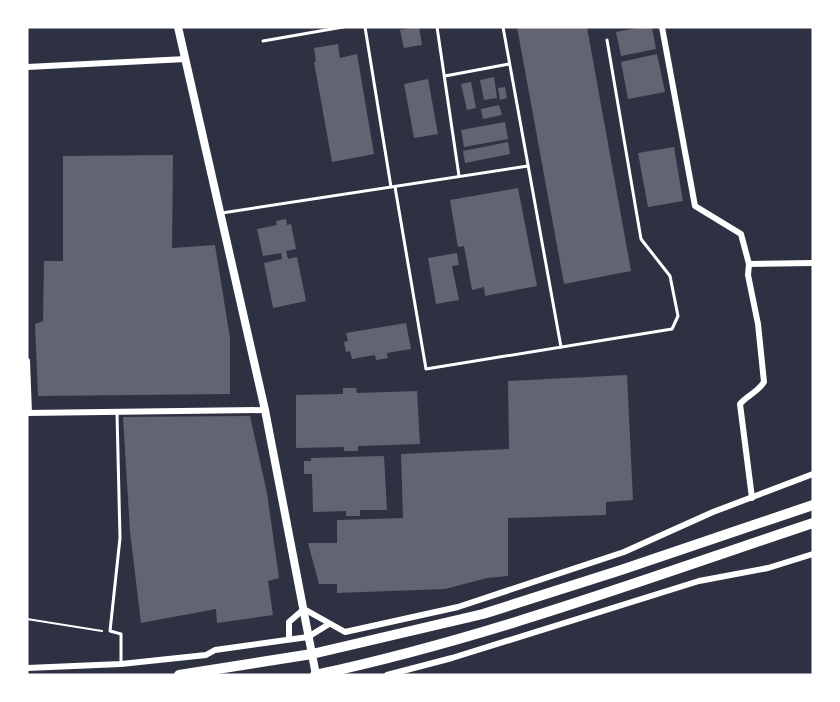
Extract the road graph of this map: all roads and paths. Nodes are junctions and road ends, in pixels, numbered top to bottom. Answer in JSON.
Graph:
{"nodes":[{"id":1,"x":178,"y":27,"type":"edge"},
{"id":2,"x":343,"y":27,"type":"edge"},
{"id":3,"x":365,"y":27,"type":"edge"},
{"id":4,"x":437,"y":27,"type":"edge"},
{"id":5,"x":503,"y":27,"type":"edge"},
{"id":6,"x":662,"y":27,"type":"edge"},
{"id":7,"x":607,"y":40,"type":"dead end"},
{"id":8,"x":263,"y":41,"type":"dead end"},
{"id":9,"x":186,"y":59,"type":"junction"},
{"id":10,"x":509,"y":64,"type":"junction"},
{"id":11,"x":27,"y":67,"type":"edge"},
{"id":12,"x":445,"y":76,"type":"junction"},
{"id":13,"x":528,"y":166,"type":"junction"},
{"id":14,"x":459,"y":177,"type":"junction"},
{"id":15,"x":393,"y":187,"type":"junction"},
{"id":16,"x":220,"y":213,"type":"junction"},
{"id":17,"x":813,"y":263,"type":"edge"},
{"id":18,"x":750,"y":264,"type":"junction"},
{"id":19,"x":561,"y":347,"type":"junction"},
{"id":20,"x":27,"y":361,"type":"edge"},
{"id":21,"x":265,"y":410,"type":"junction"},
{"id":22,"x":117,"y":411,"type":"junction"},
{"id":23,"x":28,"y":413,"type":"edge"},
{"id":24,"x":813,"y":474,"type":"edge"},
{"id":25,"x":752,"y":498,"type":"junction"},
{"id":26,"x":813,"y":505,"type":"edge"},
{"id":27,"x":813,"y":524,"type":"edge"},
{"id":28,"x":813,"y":554,"type":"edge"},
{"id":29,"x":304,"y":609,"type":"junction"},
{"id":30,"x":27,"y":619,"type":"edge"},
{"id":31,"x":330,"y":624,"type":"junction"},
{"id":32,"x":110,"y":631,"type":"junction"},
{"id":33,"x":308,"y":636,"type":"junction"},
{"id":34,"x":289,"y":639,"type":"junction"},
{"id":35,"x":312,"y":654,"type":"junction"},
{"id":36,"x":206,"y":655,"type":"junction"},
{"id":37,"x":121,"y":664,"type":"junction"},
{"id":38,"x":27,"y":668,"type":"edge"},
{"id":39,"x":209,"y":671,"type":"junction"},
{"id":40,"x":179,"y":675,"type":"edge"},
{"id":41,"x":316,"y":675,"type":"edge"},
{"id":42,"x":387,"y":675,"type":"edge"}],
"edges":[{"from":1,"to":9,"type":"street"},
{"from":2,"to":8,"type":"lane"},
{"from":3,"to":15,"type":"lane"},
{"from":4,"to":12,"type":"lane"},
{"from":5,"to":10,"type":"lane"},
{"from":6,"to":18,"type":"street"},
{"from":7,"to":19,"type":"lane"},
{"from":9,"to":11,"type":"street"},
{"from":9,"to":16,"type":"street"},
{"from":10,"to":12,"type":"lane"},
{"from":10,"to":13,"type":"lane"},
{"from":12,"to":14,"type":"lane"},
{"from":13,"to":14,"type":"lane"},
{"from":13,"to":19,"type":"lane"},
{"from":14,"to":15,"type":"lane"},
{"from":15,"to":16,"type":"lane"},
{"from":15,"to":19,"type":"lane"},
{"from":16,"to":21,"type":"street"},
{"from":17,"to":18,"type":"street"},
{"from":18,"to":25,"type":"street"},
{"from":20,"to":23,"type":"street"},
{"from":21,"to":22,"type":"street"},
{"from":21,"to":29,"type":"street"},
{"from":22,"to":23,"type":"street"},
{"from":22,"to":32,"type":"lane"},
{"from":24,"to":25,"type":"street"},
{"from":25,"to":31,"type":"street"},
{"from":26,"to":35,"type":"highway"},
{"from":27,"to":41,"type":"highway"},
{"from":28,"to":42,"type":"street"},
{"from":29,"to":31,"type":"street"},
{"from":29,"to":33,"type":"street"},
{"from":29,"to":34,"type":"street"},
{"from":30,"to":32,"type":"path"},
{"from":31,"to":33,"type":"street"},
{"from":32,"to":37,"type":"lane"},
{"from":33,"to":34,"type":"street"},
{"from":33,"to":35,"type":"street"},
{"from":34,"to":36,"type":"street"},
{"from":35,"to":39,"type":"highway"},
{"from":35,"to":41,"type":"street"},
{"from":36,"to":37,"type":"street"},
{"from":36,"to":39,"type":"street"},
{"from":37,"to":38,"type":"street"},
{"from":39,"to":40,"type":"highway"}]}
